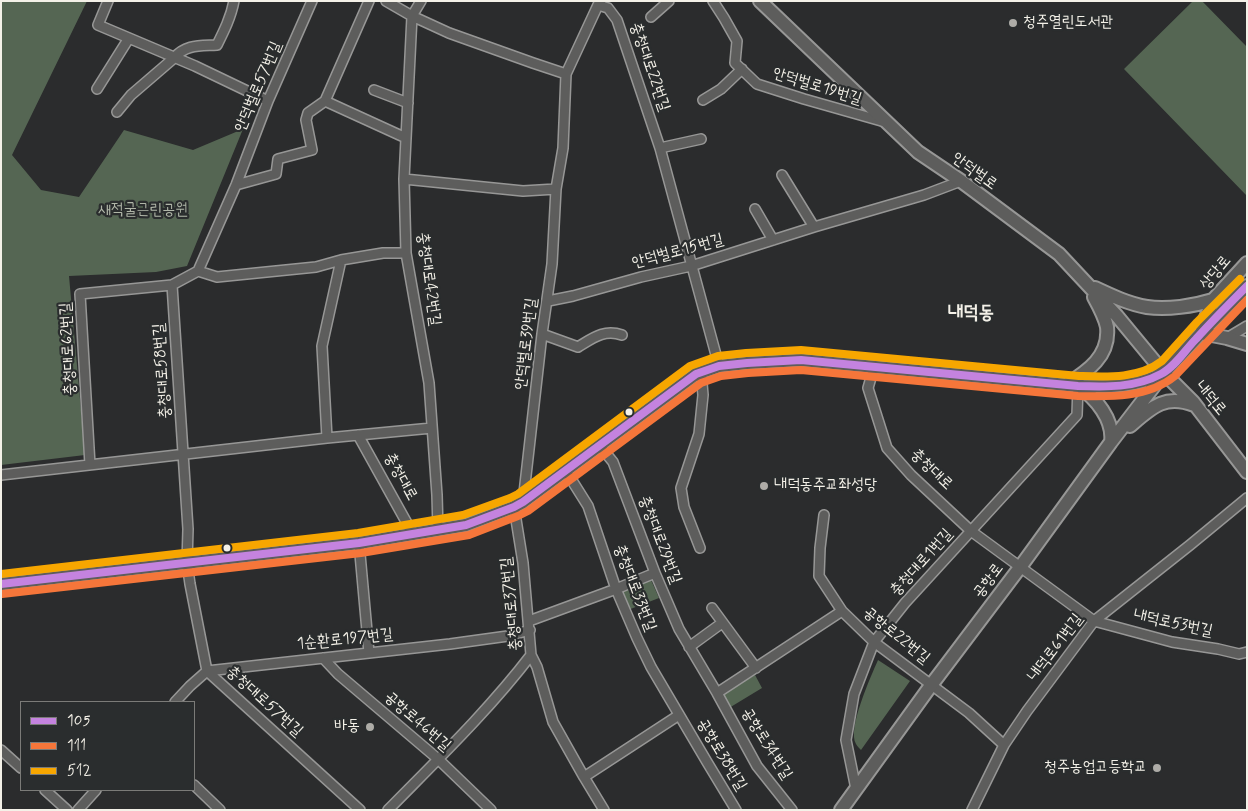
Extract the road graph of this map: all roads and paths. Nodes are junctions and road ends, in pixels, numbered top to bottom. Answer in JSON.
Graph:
{"nodes":[{"id":1,"x":108,"y":1,"type":"edge"},
{"id":2,"x":234,"y":1,"type":"edge"},
{"id":3,"x":312,"y":1,"type":"edge"},
{"id":4,"x":369,"y":1,"type":"edge"},
{"id":5,"x":386,"y":1,"type":"edge"},
{"id":6,"x":421,"y":1,"type":"edge"},
{"id":7,"x":670,"y":1,"type":"edge"},
{"id":8,"x":713,"y":1,"type":"edge"},
{"id":9,"x":760,"y":1,"type":"edge"},
{"id":10,"x":599,"y":3,"type":"edge"},
{"id":11,"x":412,"y":16,"type":"junction"},
{"id":12,"x":651,"y":17,"type":"dead end"},
{"id":13,"x":129,"y":38,"type":"junction"},
{"id":14,"x":174,"y":58,"type":"junction"},
{"id":15,"x":742,"y":69,"type":"junction"},
{"id":16,"x":566,"y":74,"type":"junction"},
{"id":17,"x":97,"y":89,"type":"dead end"},
{"id":18,"x":374,"y":90,"type":"dead end"},
{"id":19,"x":703,"y":100,"type":"dead end"},
{"id":20,"x":268,"y":101,"type":"junction"},
{"id":21,"x":325,"y":101,"type":"junction"},
{"id":22,"x":408,"y":103,"type":"junction"},
{"id":23,"x":117,"y":112,"type":"dead end"},
{"id":24,"x":890,"y":124,"type":"junction"},
{"id":25,"x":406,"y":138,"type":"junction"},
{"id":26,"x":701,"y":139,"type":"dead end"},
{"id":27,"x":660,"y":148,"type":"junction"},
{"id":28,"x":782,"y":175,"type":"dead end"},
{"id":29,"x":404,"y":179,"type":"junction"},
{"id":30,"x":961,"y":181,"type":"junction"},
{"id":31,"x":236,"y":185,"type":"junction"},
{"id":32,"x":556,"y":189,"type":"junction"},
{"id":33,"x":755,"y":209,"type":"dead end"},
{"id":34,"x":814,"y":226,"type":"junction"},
{"id":35,"x":773,"y":240,"type":"junction"},
{"id":36,"x":406,"y":253,"type":"junction"},
{"id":37,"x":341,"y":260,"type":"junction"},
{"id":38,"x":1247,"y":263,"type":"edge"},
{"id":39,"x":692,"y":266,"type":"junction"},
{"id":40,"x":198,"y":271,"type":"junction"},
{"id":41,"x":1088,"y":284,"type":"junction"},
{"id":42,"x":172,"y":285,"type":"junction"},
{"id":43,"x":1247,"y":286,"type":"edge"},
{"id":44,"x":1213,"y":300,"type":"junction"},
{"id":45,"x":548,"y":301,"type":"junction"},
{"id":46,"x":1247,"y":326,"type":"edge"},
{"id":47,"x":1200,"y":333,"type":"junction"},
{"id":48,"x":542,"y":334,"type":"junction"},
{"id":49,"x":622,"y":335,"type":"dead end"},
{"id":50,"x":1227,"y":338,"type":"junction"},
{"id":51,"x":1247,"y":344,"type":"edge"},
{"id":52,"x":719,"y":366,"type":"junction"},
{"id":53,"x":874,"y":367,"type":"junction"},
{"id":54,"x":701,"y":372,"type":"junction"},
{"id":55,"x":1164,"y":373,"type":"junction"},
{"id":56,"x":1072,"y":385,"type":"junction"},
{"id":57,"x":1195,"y":405,"type":"junction"},
{"id":58,"x":432,"y":428,"type":"junction"},
{"id":59,"x":358,"y":435,"type":"junction"},
{"id":60,"x":327,"y":438,"type":"junction"},
{"id":61,"x":1111,"y":442,"type":"junction"},
{"id":62,"x":600,"y":446,"type":"junction"},
{"id":63,"x":184,"y":454,"type":"junction"},
{"id":64,"x":90,"y":465,"type":"junction"},
{"id":65,"x":566,"y":471,"type":"junction"},
{"id":66,"x":1247,"y":472,"type":"edge"},
{"id":67,"x":1,"y":475,"type":"edge"},
{"id":68,"x":1247,"y":498,"type":"edge"},
{"id":69,"x":519,"y":505,"type":"junction"},
{"id":70,"x":824,"y":515,"type":"dead end"},
{"id":71,"x":438,"y":530,"type":"junction"},
{"id":72,"x":972,"y":531,"type":"junction"},
{"id":73,"x":413,"y":534,"type":"junction"},
{"id":74,"x":359,"y":543,"type":"junction"},
{"id":75,"x":700,"y":548,"type":"dead end"},
{"id":76,"x":188,"y":564,"type":"junction"},
{"id":77,"x":1020,"y":566,"type":"junction"},
{"id":78,"x":655,"y":573,"type":"junction"},
{"id":79,"x":1,"y":584,"type":"edge"},
{"id":80,"x":616,"y":589,"type":"junction"},
{"id":81,"x":712,"y":608,"type":"dead end"},
{"id":82,"x":842,"y":610,"type":"junction"},
{"id":83,"x":1094,"y":621,"type":"junction"},
{"id":84,"x":722,"y":623,"type":"junction"},
{"id":85,"x":529,"y":626,"type":"junction"},
{"id":86,"x":874,"y":642,"type":"junction"},
{"id":87,"x":689,"y":647,"type":"junction"},
{"id":88,"x":1247,"y":652,"type":"edge"},
{"id":89,"x":369,"y":653,"type":"junction"},
{"id":90,"x":531,"y":655,"type":"junction"},
{"id":91,"x":323,"y":658,"type":"junction"},
{"id":92,"x":756,"y":668,"type":"junction"},
{"id":93,"x":207,"y":671,"type":"junction"},
{"id":94,"x":932,"y":684,"type":"junction"},
{"id":95,"x":717,"y":693,"type":"junction"},
{"id":96,"x":176,"y":701,"type":"edge"},
{"id":97,"x":679,"y":715,"type":"junction"},
{"id":98,"x":1004,"y":745,"type":"junction"},
{"id":99,"x":1,"y":750,"type":"edge"},
{"id":100,"x":438,"y":759,"type":"junction"},
{"id":101,"x":20,"y":767,"type":"edge"},
{"id":102,"x":584,"y":777,"type":"junction"},
{"id":103,"x":195,"y":786,"type":"edge"},
{"id":104,"x":856,"y":790,"type":"junction"},
{"id":105,"x":46,"y":791,"type":"edge"},
{"id":106,"x":95,"y":791,"type":"edge"},
{"id":107,"x":67,"y":810,"type":"edge"},
{"id":108,"x":78,"y":810,"type":"edge"},
{"id":109,"x":220,"y":810,"type":"edge"},
{"id":110,"x":360,"y":810,"type":"edge"},
{"id":111,"x":388,"y":810,"type":"edge"},
{"id":112,"x":491,"y":810,"type":"edge"},
{"id":113,"x":604,"y":810,"type":"edge"},
{"id":114,"x":736,"y":810,"type":"edge"},
{"id":115,"x":792,"y":810,"type":"edge"},
{"id":116,"x":841,"y":810,"type":"edge"},
{"id":117,"x":972,"y":810,"type":"edge"}],
"edges":[{"from":1,"to":13,"type":"street"},
{"from":2,"to":14,"type":"street"},
{"from":3,"to":20,"type":"street","name":"안덕벌로57번길"},
{"from":4,"to":21,"type":"street"},
{"from":5,"to":11,"type":"street"},
{"from":6,"to":11,"type":"street"},
{"from":7,"to":12,"type":"street"},
{"from":8,"to":15,"type":"street"},
{"from":9,"to":24,"type":"street","name":"안덕벌로"},
{"from":10,"to":16,"type":"street","name":"안덕벌로39번길"},
{"from":10,"to":27,"type":"street","name":"충청대로22번길"},
{"from":11,"to":16,"type":"street"},
{"from":11,"to":22,"type":"street","name":"충청대로42번길"},
{"from":13,"to":14,"type":"street"},
{"from":13,"to":17,"type":"street"},
{"from":14,"to":20,"type":"street"},
{"from":14,"to":23,"type":"street"},
{"from":15,"to":19,"type":"street"},
{"from":15,"to":24,"type":"street","name":"안덕벌로19번길"},
{"from":16,"to":32,"type":"street","name":"안덕벌로39번길"},
{"from":18,"to":22,"type":"street"},
{"from":20,"to":31,"type":"street","name":"안덕벌로57번길"},
{"from":21,"to":25,"type":"street"},
{"from":21,"to":31,"type":"street"},
{"from":22,"to":25,"type":"street","name":"충청대로42번길"},
{"from":24,"to":30,"type":"street","name":"안덕벌로"},
{"from":25,"to":29,"type":"street","name":"충청대로42번길"},
{"from":26,"to":27,"type":"street"},
{"from":27,"to":39,"type":"street","name":"충청대로22번길"},
{"from":28,"to":34,"type":"street"},
{"from":29,"to":32,"type":"street"},
{"from":29,"to":36,"type":"street","name":"충청대로42번길"},
{"from":30,"to":34,"type":"street","name":"안덕벌로15번길"},
{"from":30,"to":41,"type":"street","name":"안덕벌로"},
{"from":31,"to":40,"type":"street","name":"안덕벌로57번길"},
{"from":32,"to":45,"type":"street","name":"안덕벌로39번길"},
{"from":33,"to":35,"type":"street"},
{"from":34,"to":35,"type":"street","name":"안덕벌로15번길"},
{"from":35,"to":39,"type":"street","name":"안덕벌로15번길"},
{"from":36,"to":37,"type":"street"},
{"from":36,"to":58,"type":"street","name":"충청대로42번길"},
{"from":37,"to":40,"type":"street"},
{"from":37,"to":60,"type":"street"},
{"from":38,"to":44,"type":"street","name":"상당로"},
{"from":39,"to":45,"type":"street","name":"안덕벌로15번길"},
{"from":39,"to":52,"type":"street","name":"충청대로22번길"},
{"from":40,"to":42,"type":"street","name":"충청대로62번길"},
{"from":41,"to":44,"type":"street"},
{"from":41,"to":55,"type":"street","name":"안덕벌로"},
{"from":41,"to":56,"type":"street"},
{"from":42,"to":63,"type":"street","name":"충청대로58번길"},
{"from":42,"to":64,"type":"street","name":"충청대로62번길"},
{"from":43,"to":47,"type":"street","name":"상당로"},
{"from":44,"to":47,"type":"street","name":"상당로"},
{"from":45,"to":48,"type":"street","name":"안덕벌로39번길"},
{"from":46,"to":50,"type":"street"},
{"from":47,"to":50,"type":"street"},
{"from":47,"to":55,"type":"street","name":"상당로"},
{"from":48,"to":49,"type":"street"},
{"from":48,"to":69,"type":"street","name":"안덕벌로39번길"},
{"from":50,"to":51,"type":"street"},
{"from":52,"to":53,"type":"street"},
{"from":52,"to":54,"type":"street"},
{"from":53,"to":56,"type":"street"},
{"from":53,"to":72,"type":"street","name":"충청대로"},
{"from":54,"to":62,"type":"street"},
{"from":54,"to":75,"type":"street"},
{"from":55,"to":56,"type":"street"},
{"from":55,"to":57,"type":"street","name":"내덕로"},
{"from":55,"to":61,"type":"street","name":"공항로"},
{"from":56,"to":61,"type":"street"},
{"from":56,"to":72,"type":"street","name":"충청대로1번길"},
{"from":57,"to":61,"type":"street"},
{"from":57,"to":66,"type":"street","name":"내덕로"},
{"from":58,"to":59,"type":"street"},
{"from":58,"to":71,"type":"street","name":"충청대로42번길"},
{"from":59,"to":60,"type":"street"},
{"from":59,"to":73,"type":"street","name":"충청대로"},
{"from":60,"to":63,"type":"street"},
{"from":61,"to":77,"type":"street","name":"공항로"},
{"from":62,"to":65,"type":"street"},
{"from":62,"to":78,"type":"street","name":"충청대로29번길"},
{"from":63,"to":64,"type":"street"},
{"from":63,"to":76,"type":"street","name":"충청대로58번길"},
{"from":64,"to":67,"type":"street"},
{"from":65,"to":69,"type":"street"},
{"from":65,"to":80,"type":"street","name":"충청대로33번길"},
{"from":68,"to":83,"type":"street","name":"내덕로61번길"},
{"from":69,"to":71,"type":"street"},
{"from":69,"to":85,"type":"street","name":"충청대로37번길"},
{"from":70,"to":82,"type":"street","name":"공항로22번길"},
{"from":71,"to":73,"type":"street"},
{"from":72,"to":77,"type":"street","name":"충청대로"},
{"from":72,"to":86,"type":"street","name":"충청대로1번길"},
{"from":73,"to":74,"type":"street"},
{"from":74,"to":76,"type":"street"},
{"from":74,"to":89,"type":"street"},
{"from":76,"to":79,"type":"street"},
{"from":76,"to":93,"type":"street","name":"충청대로57번길"},
{"from":77,"to":83,"type":"street","name":"충청대로"},
{"from":77,"to":94,"type":"street","name":"공항로"},
{"from":78,"to":80,"type":"street","name":"1순환로197번길"},
{"from":78,"to":87,"type":"street","name":"충청대로29번길"},
{"from":80,"to":85,"type":"street","name":"1순환로197번길"},
{"from":80,"to":97,"type":"street","name":"충청대로33번길"},
{"from":81,"to":84,"type":"street"},
{"from":82,"to":86,"type":"street","name":"공항로22번길"},
{"from":82,"to":92,"type":"street","name":"공항로22번길"},
{"from":83,"to":88,"type":"street","name":"내덕로53번길"},
{"from":83,"to":98,"type":"street","name":"내덕로61번길"},
{"from":84,"to":87,"type":"street"},
{"from":84,"to":92,"type":"street"},
{"from":85,"to":89,"type":"street","name":"1순환로197번길"},
{"from":85,"to":90,"type":"street","name":"충청대로37번길"},
{"from":86,"to":94,"type":"street","name":"공항로22번길"},
{"from":86,"to":104,"type":"street","name":"충청대로1번길"},
{"from":87,"to":95,"type":"street","name":"충청대로29번길"},
{"from":89,"to":91,"type":"street","name":"1순환로197번길"},
{"from":90,"to":100,"type":"street"},
{"from":90,"to":102,"type":"street","name":"충청대로37번길"},
{"from":91,"to":93,"type":"street","name":"1순환로197번길"},
{"from":91,"to":100,"type":"street","name":"공항로46번길"},
{"from":92,"to":95,"type":"street","name":"공항로22번길"},
{"from":93,"to":96,"type":"street"},
{"from":93,"to":110,"type":"street","name":"충청대로57번길"},
{"from":94,"to":98,"type":"street","name":"공항로22번길"},
{"from":94,"to":104,"type":"street","name":"공항로"},
{"from":95,"to":115,"type":"street","name":"공항로34번길"},
{"from":97,"to":102,"type":"street"},
{"from":97,"to":114,"type":"street","name":"공항로38번길"},
{"from":98,"to":117,"type":"street","name":"내덕로61번길"},
{"from":99,"to":101,"type":"street"},
{"from":100,"to":111,"type":"street"},
{"from":100,"to":112,"type":"street","name":"공항로46번길"},
{"from":102,"to":113,"type":"street","name":"충청대로37번길"},
{"from":103,"to":109,"type":"street"},
{"from":104,"to":116,"type":"street","name":"공항로"},
{"from":105,"to":107,"type":"street"},
{"from":106,"to":108,"type":"street"}]}
